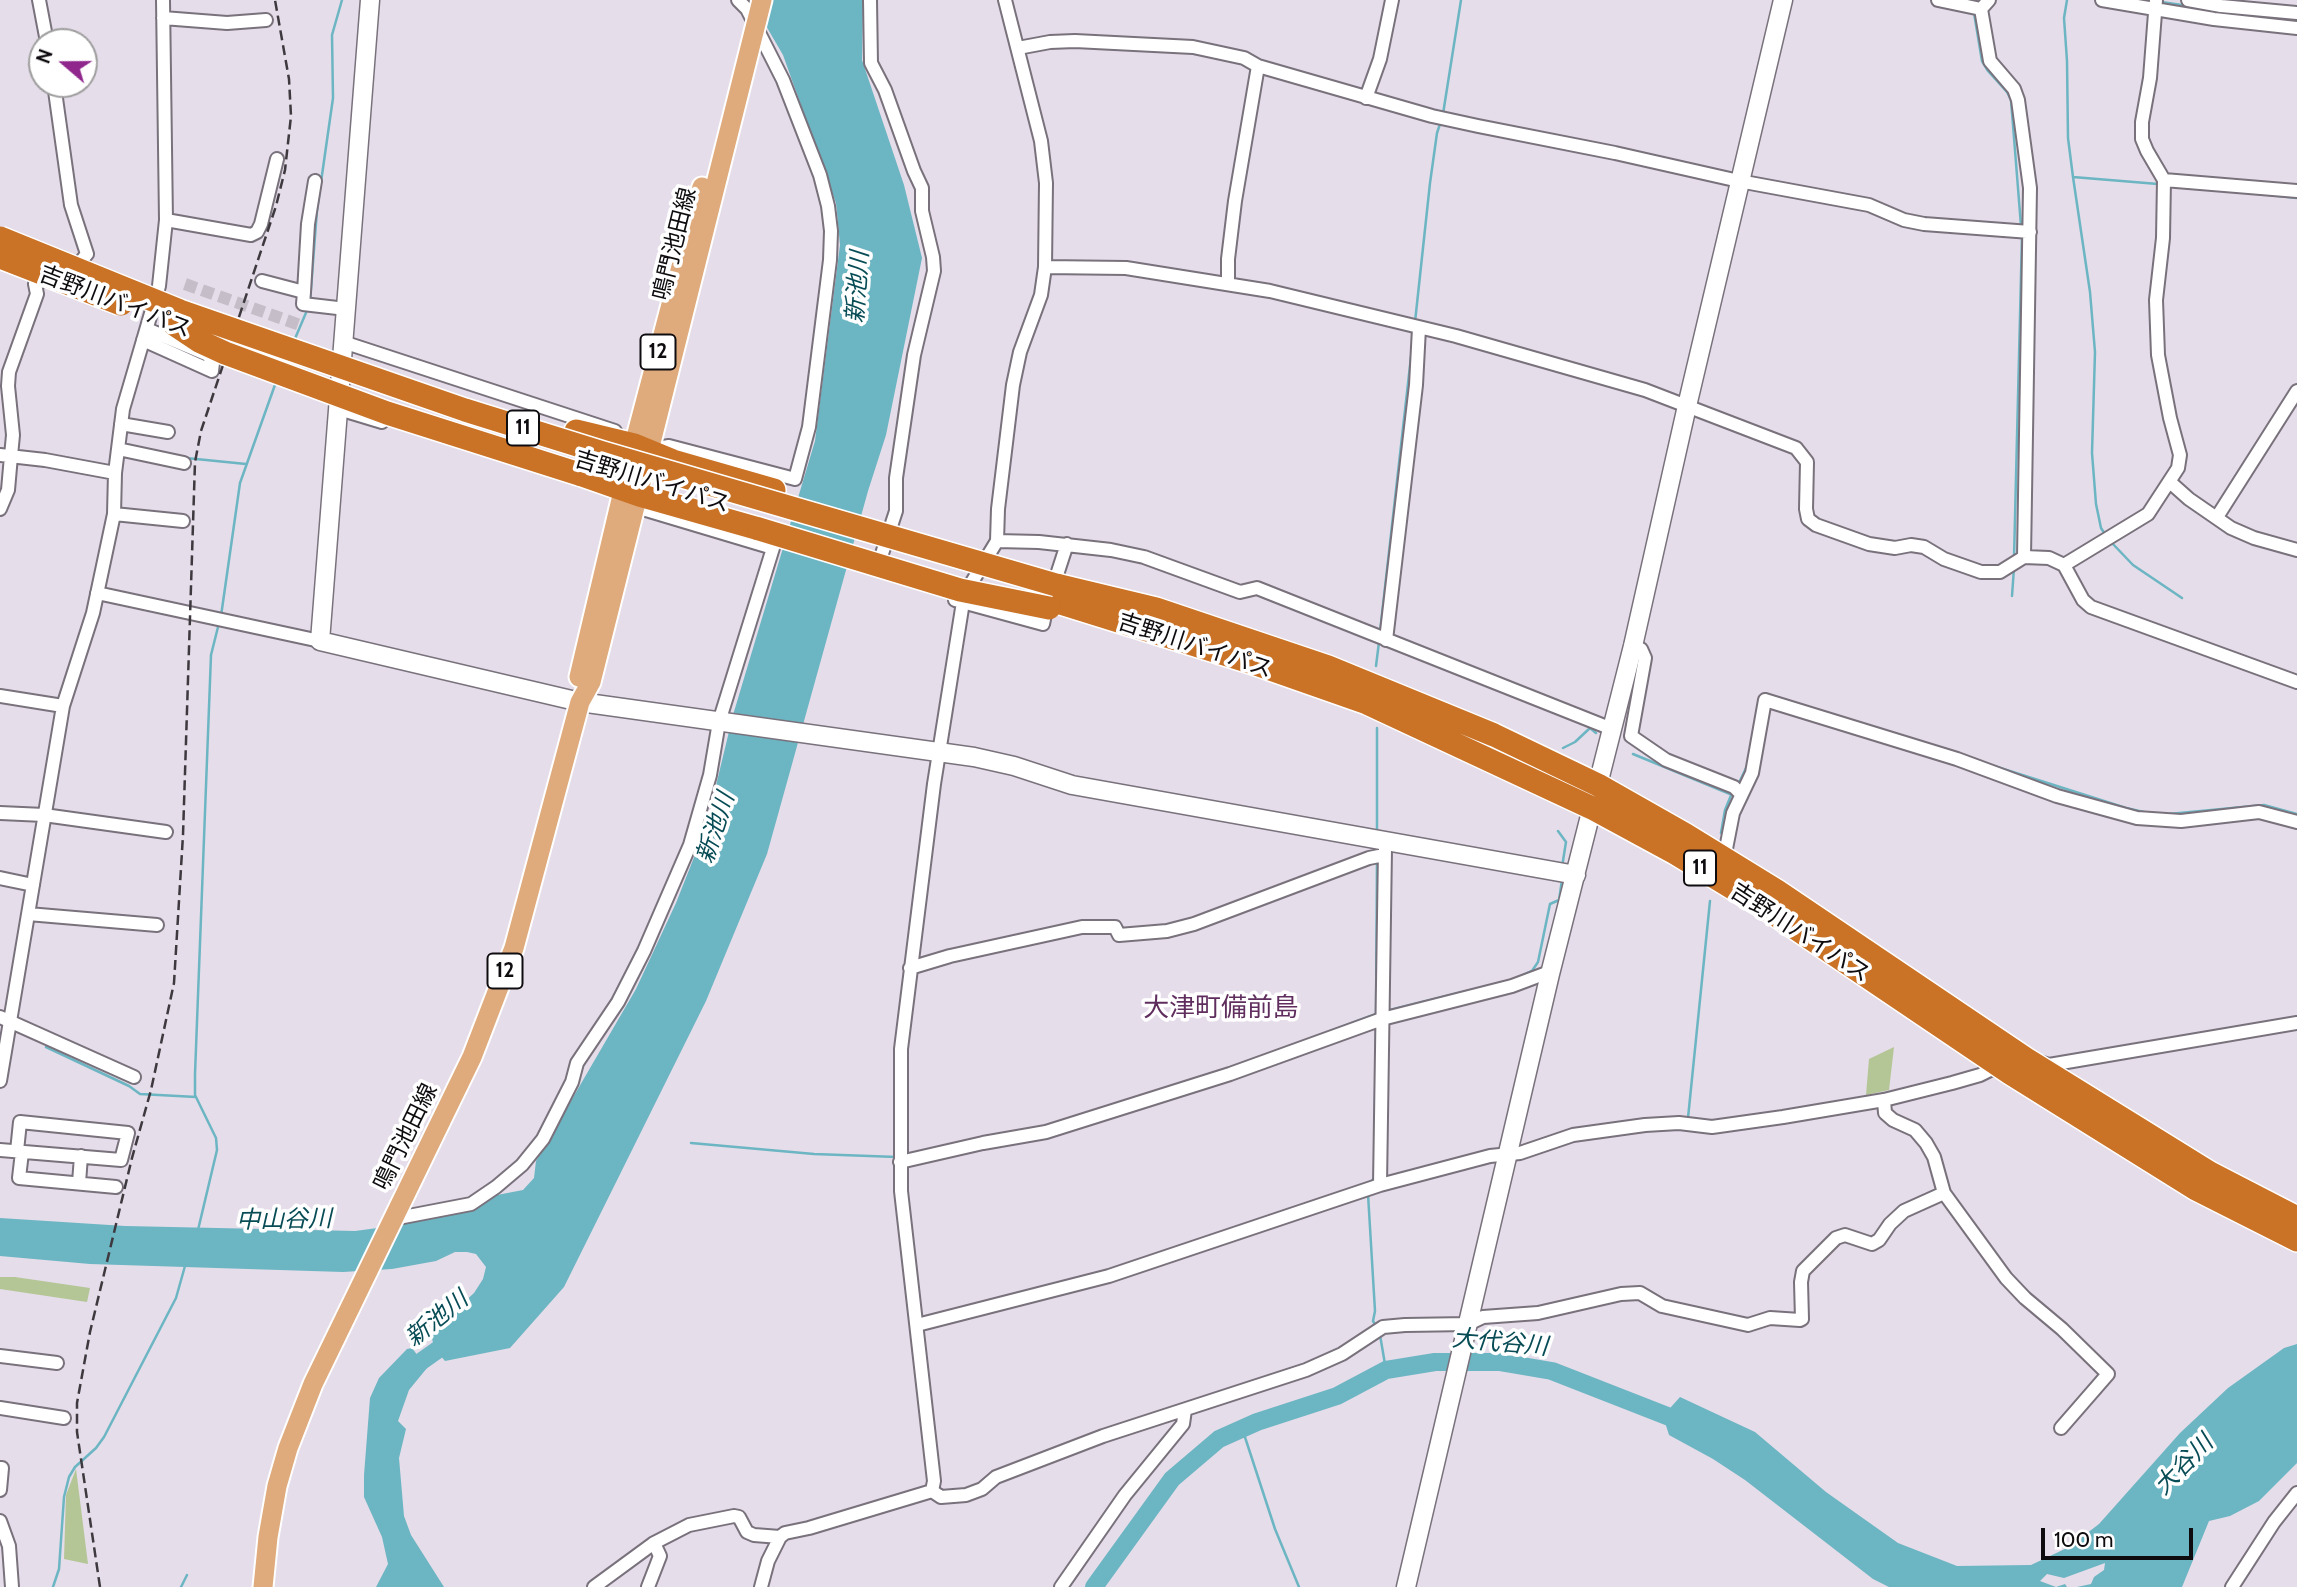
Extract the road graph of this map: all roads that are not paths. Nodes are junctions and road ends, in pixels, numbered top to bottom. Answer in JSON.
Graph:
{"nodes":[{"id":1,"x":39,"y":0,"type":"edge"},
{"id":2,"x":163,"y":0,"type":"edge"},
{"id":3,"x":370,"y":0,"type":"edge"},
{"id":4,"x":870,"y":0,"type":"edge"},
{"id":5,"x":1005,"y":0,"type":"edge"},
{"id":6,"x":1392,"y":0,"type":"edge"},
{"id":7,"x":1783,"y":0,"type":"edge"},
{"id":8,"x":1938,"y":0,"type":"edge"},
{"id":9,"x":2102,"y":0,"type":"edge"},
{"id":10,"x":2188,"y":0,"type":"edge"},
{"id":11,"x":1985,"y":5,"type":"edge"},
{"id":12,"x":2156,"y":5,"type":"edge"},
{"id":13,"x":751,"y":8,"type":"edge"},
{"id":14,"x":2297,"y":13,"type":"edge"},
{"id":15,"x":163,"y":18,"type":"junction"},
{"id":16,"x":266,"y":20,"type":"dead end"},
{"id":17,"x":44,"y":28,"type":"edge"},
{"id":18,"x":2297,"y":28,"type":"edge"},
{"id":19,"x":1018,"y":48,"type":"junction"},
{"id":20,"x":1258,"y":66,"type":"junction"},
{"id":21,"x":1366,"y":97,"type":"junction"},
{"id":22,"x":56,"y":98,"type":"edge"},
{"id":23,"x":277,"y":159,"type":"dead end"},
{"id":24,"x":2164,"y":180,"type":"junction"},
{"id":25,"x":315,"y":181,"type":"dead end"},
{"id":26,"x":1740,"y":181,"type":"junction"},
{"id":27,"x":2297,"y":191,"type":"edge"},
{"id":28,"x":166,"y":220,"type":"junction"},
{"id":29,"x":2030,"y":232,"type":"junction"},
{"id":30,"x":0,"y":238,"type":"edge"},
{"id":31,"x":0,"y":257,"type":"edge"},
{"id":32,"x":1045,"y":267,"type":"junction"},
{"id":33,"x":262,"y":281,"type":"dead end"},
{"id":34,"x":1228,"y":283,"type":"junction"},
{"id":35,"x":304,"y":292,"type":"junction"},
{"id":36,"x":346,"y":309,"type":"junction"},
{"id":37,"x":177,"y":318,"type":"junction"},
{"id":38,"x":1419,"y":328,"type":"junction"},
{"id":39,"x":145,"y":335,"type":"junction"},
{"id":40,"x":343,"y":342,"type":"junction"},
{"id":41,"x":2297,"y":391,"type":"edge"},
{"id":42,"x":1687,"y":406,"type":"junction"},
{"id":43,"x":339,"y":409,"type":"junction"},
{"id":44,"x":121,"y":424,"type":"junction"},
{"id":45,"x":167,"y":432,"type":"dead end"},
{"id":46,"x":641,"y":448,"type":"junction"},
{"id":47,"x":118,"y":449,"type":"junction"},
{"id":48,"x":6,"y":456,"type":"edge"},
{"id":49,"x":184,"y":463,"type":"dead end"},
{"id":50,"x":115,"y":473,"type":"junction"},
{"id":51,"x":2171,"y":483,"type":"junction"},
{"id":52,"x":633,"y":497,"type":"junction"},
{"id":53,"x":0,"y":509,"type":"edge"},
{"id":54,"x":114,"y":514,"type":"junction"},
{"id":55,"x":2217,"y":517,"type":"junction"},
{"id":56,"x":183,"y":522,"type":"dead end"},
{"id":57,"x":997,"y":541,"type":"junction"},
{"id":58,"x":1067,"y":544,"type":"junction"},
{"id":59,"x":2297,"y":550,"type":"edge"},
{"id":60,"x":2024,"y":557,"type":"junction"},
{"id":61,"x":2064,"y":565,"type":"junction"},
{"id":62,"x":97,"y":593,"type":"junction"},
{"id":63,"x":1054,"y":593,"type":"junction"},
{"id":64,"x":963,"y":603,"type":"junction"},
{"id":65,"x":1386,"y":640,"type":"junction"},
{"id":66,"x":320,"y":641,"type":"junction"},
{"id":67,"x":1633,"y":646,"type":"junction"},
{"id":68,"x":2297,"y":682,"type":"edge"},
{"id":69,"x":0,"y":696,"type":"edge"},
{"id":70,"x":580,"y":702,"type":"junction"},
{"id":71,"x":63,"y":706,"type":"junction"},
{"id":72,"x":722,"y":723,"type":"junction"},
{"id":73,"x":1612,"y":729,"type":"junction"},
{"id":74,"x":939,"y":753,"type":"junction"},
{"id":75,"x":1598,"y":785,"type":"junction"},
{"id":76,"x":1738,"y":791,"type":"junction"},
{"id":77,"x":1592,"y":808,"type":"junction"},
{"id":78,"x":0,"y":813,"type":"edge"},
{"id":79,"x":44,"y":815,"type":"junction"},
{"id":80,"x":2297,"y":821,"type":"edge"},
{"id":81,"x":166,"y":832,"type":"dead end"},
{"id":82,"x":1385,"y":848,"type":"junction"},
{"id":83,"x":1724,"y":859,"type":"junction"},
{"id":84,"x":1576,"y":875,"type":"junction"},
{"id":85,"x":0,"y":878,"type":"edge"},
{"id":86,"x":33,"y":884,"type":"junction"},
{"id":87,"x":28,"y":914,"type":"junction"},
{"id":88,"x":156,"y":925,"type":"dead end"},
{"id":89,"x":910,"y":968,"type":"junction"},
{"id":90,"x":1550,"y":974,"type":"junction"},
{"id":91,"x":6,"y":1019,"type":"edge"},
{"id":92,"x":1382,"y":1019,"type":"junction"},
{"id":93,"x":2297,"y":1023,"type":"edge"},
{"id":94,"x":2018,"y":1066,"type":"junction"},
{"id":95,"x":134,"y":1077,"type":"dead end"},
{"id":96,"x":0,"y":1081,"type":"edge"},
{"id":97,"x":1884,"y":1100,"type":"junction"},
{"id":98,"x":0,"y":1150,"type":"edge"},
{"id":99,"x":19,"y":1151,"type":"junction"},
{"id":100,"x":1507,"y":1155,"type":"junction"},
{"id":101,"x":82,"y":1156,"type":"junction"},
{"id":102,"x":900,"y":1162,"type":"junction"},
{"id":103,"x":79,"y":1183,"type":"junction"},
{"id":104,"x":1380,"y":1185,"type":"junction"},
{"id":105,"x":116,"y":1187,"type":"dead end"},
{"id":106,"x":1944,"y":1193,"type":"junction"},
{"id":107,"x":2297,"y":1218,"type":"edge"},
{"id":108,"x":391,"y":1222,"type":"junction"},
{"id":109,"x":2297,"y":1240,"type":"edge"},
{"id":110,"x":917,"y":1325,"type":"junction"},
{"id":111,"x":1466,"y":1330,"type":"junction"},
{"id":112,"x":0,"y":1356,"type":"edge"},
{"id":113,"x":57,"y":1363,"type":"dead end"},
{"id":114,"x":0,"y":1408,"type":"edge"},
{"id":115,"x":1185,"y":1410,"type":"junction"},
{"id":116,"x":64,"y":1418,"type":"dead end"},
{"id":117,"x":2061,"y":1428,"type":"dead end"},
{"id":118,"x":0,"y":1468,"type":"edge"},
{"id":119,"x":0,"y":1490,"type":"edge"},
{"id":120,"x":932,"y":1491,"type":"junction"},
{"id":121,"x":2297,"y":1493,"type":"edge"},
{"id":122,"x":0,"y":1521,"type":"edge"},
{"id":123,"x":780,"y":1536,"type":"junction"},
{"id":124,"x":654,"y":1543,"type":"junction"},
{"id":125,"x":12,"y":1587,"type":"edge"},
{"id":126,"x":263,"y":1587,"type":"edge"},
{"id":127,"x":594,"y":1587,"type":"edge"},
{"id":128,"x":648,"y":1587,"type":"edge"},
{"id":129,"x":761,"y":1587,"type":"edge"},
{"id":130,"x":1061,"y":1587,"type":"edge"},
{"id":131,"x":1406,"y":1587,"type":"edge"},
{"id":132,"x":2232,"y":1587,"type":"edge"}],
"edges":[{"from":1,"to":17,"type":"street"},
{"from":2,"to":15,"type":"street"},
{"from":3,"to":36,"type":"street"},
{"from":4,"to":64,"type":"street"},
{"from":5,"to":19,"type":"street"},
{"from":6,"to":21,"type":"street"},
{"from":7,"to":26,"type":"street"},
{"from":8,"to":11,"type":"street"},
{"from":9,"to":12,"type":"street"},
{"from":10,"to":14,"type":"street"},
{"from":11,"to":29,"type":"street"},
{"from":12,"to":18,"type":"street"},
{"from":12,"to":24,"type":"street"},
{"from":13,"to":46,"type":"main road","name":"鳴門池田線","number":"12"},
{"from":13,"to":46,"type":"street"},
{"from":15,"to":16,"type":"street"},
{"from":15,"to":28,"type":"street"},
{"from":19,"to":20,"type":"street"},
{"from":19,"to":32,"type":"street"},
{"from":20,"to":21,"type":"street"},
{"from":20,"to":34,"type":"street"},
{"from":21,"to":26,"type":"street"},
{"from":22,"to":48,"type":"street"},
{"from":23,"to":28,"type":"street"},
{"from":24,"to":27,"type":"street"},
{"from":24,"to":51,"type":"street"},
{"from":25,"to":35,"type":"street"},
{"from":26,"to":29,"type":"street"},
{"from":26,"to":42,"type":"street"},
{"from":28,"to":39,"type":"street"},
{"from":29,"to":60,"type":"street"},
{"from":30,"to":37,"type":"highway","name":"吉野川バイパス","number":"11","bridge":true},
{"from":31,"to":37,"type":"highway","name":"吉野川バイパス","number":"11","bridge":true},
{"from":32,"to":34,"type":"street"},
{"from":32,"to":57,"type":"street"},
{"from":33,"to":35,"type":"street"},
{"from":34,"to":38,"type":"street"},
{"from":35,"to":36,"type":"street"},
{"from":36,"to":40,"type":"street"},
{"from":37,"to":46,"type":"highway","bridge":true},
{"from":37,"to":52,"type":"highway","bridge":true},
{"from":37,"to":63,"type":"highway","name":"吉野川バイパス","number":"11","bridge":true},
{"from":38,"to":42,"type":"street"},
{"from":38,"to":65,"type":"street"},
{"from":39,"to":39,"type":"street"},
{"from":39,"to":44,"type":"street"},
{"from":40,"to":43,"type":"street"},
{"from":40,"to":46,"type":"street"},
{"from":41,"to":55,"type":"street"},
{"from":42,"to":60,"type":"street"},
{"from":42,"to":67,"type":"street"},
{"from":43,"to":52,"type":"street"},
{"from":43,"to":66,"type":"street"},
{"from":44,"to":45,"type":"street"},
{"from":44,"to":47,"type":"street"},
{"from":46,"to":52,"type":"main road","name":"鳴門池田線","number":"12"},
{"from":46,"to":63,"type":"highway"},
{"from":47,"to":49,"type":"street"},
{"from":47,"to":50,"type":"street"},
{"from":48,"to":50,"type":"street"},
{"from":48,"to":53,"type":"street"},
{"from":50,"to":54,"type":"street"},
{"from":51,"to":55,"type":"street"},
{"from":51,"to":61,"type":"street"},
{"from":52,"to":63,"type":"highway","number":"11","bridge":true},
{"from":52,"to":70,"type":"main road","name":"鳴門池田線","number":"12"},
{"from":52,"to":72,"type":"street"},
{"from":54,"to":56,"type":"street"},
{"from":54,"to":62,"type":"street"},
{"from":55,"to":59,"type":"street"},
{"from":57,"to":58,"type":"street"},
{"from":57,"to":64,"type":"street"},
{"from":58,"to":64,"type":"street"},
{"from":58,"to":65,"type":"street"},
{"from":60,"to":61,"type":"street"},
{"from":61,"to":68,"type":"street"},
{"from":62,"to":66,"type":"street"},
{"from":62,"to":71,"type":"street"},
{"from":63,"to":75,"type":"highway","name":"吉野川バイパス","number":"11"},
{"from":63,"to":77,"type":"highway","name":"吉野川バイパス","number":"11"},
{"from":64,"to":74,"type":"street"},
{"from":65,"to":73,"type":"street"},
{"from":66,"to":70,"type":"street"},
{"from":67,"to":73,"type":"street"},
{"from":67,"to":76,"type":"street"},
{"from":69,"to":71,"type":"street"},
{"from":70,"to":72,"type":"street"},
{"from":70,"to":108,"type":"main road","name":"鳴門池田線","number":"12"},
{"from":71,"to":79,"type":"street"},
{"from":72,"to":74,"type":"street"},
{"from":72,"to":108,"type":"street"},
{"from":73,"to":75,"type":"street"},
{"from":74,"to":82,"type":"street"},
{"from":74,"to":89,"type":"street"},
{"from":75,"to":77,"type":"street"},
{"from":75,"to":83,"type":"highway","name":"吉野川バイパス","number":"11"},
{"from":76,"to":80,"type":"street"},
{"from":76,"to":83,"type":"street"},
{"from":77,"to":84,"type":"street"},
{"from":77,"to":94,"type":"highway","name":"吉野川バイパス","number":"11"},
{"from":78,"to":79,"type":"street"},
{"from":79,"to":81,"type":"street"},
{"from":79,"to":86,"type":"street"},
{"from":82,"to":84,"type":"street"},
{"from":82,"to":89,"type":"street"},
{"from":82,"to":92,"type":"street"},
{"from":83,"to":94,"type":"highway","name":"吉野川バイパス","number":"11"},
{"from":84,"to":90,"type":"street"},
{"from":85,"to":86,"type":"street"},
{"from":86,"to":87,"type":"street"},
{"from":87,"to":88,"type":"street"},
{"from":87,"to":91,"type":"street"},
{"from":89,"to":102,"type":"street"},
{"from":90,"to":92,"type":"street"},
{"from":90,"to":100,"type":"street"},
{"from":91,"to":95,"type":"street"},
{"from":91,"to":96,"type":"street"},
{"from":92,"to":102,"type":"street"},
{"from":92,"to":104,"type":"street"},
{"from":93,"to":94,"type":"street"},
{"from":94,"to":97,"type":"street"},
{"from":94,"to":107,"type":"highway","name":"吉野川バイパス","number":"11"},
{"from":94,"to":109,"type":"highway","name":"吉野川バイパス","number":"11"},
{"from":97,"to":100,"type":"street"},
{"from":97,"to":106,"type":"street"},
{"from":98,"to":99,"type":"street"},
{"from":99,"to":101,"type":"street"},
{"from":99,"to":101,"type":"street"},
{"from":99,"to":103,"type":"street"},
{"from":100,"to":104,"type":"street"},
{"from":100,"to":111,"type":"street"},
{"from":101,"to":103,"type":"street"},
{"from":102,"to":110,"type":"street"},
{"from":103,"to":105,"type":"street"},
{"from":104,"to":110,"type":"street"},
{"from":106,"to":111,"type":"street"},
{"from":106,"to":117,"type":"street"},
{"from":108,"to":126,"type":"main road","name":"鳴門池田線","number":"12"},
{"from":110,"to":120,"type":"street"},
{"from":111,"to":115,"type":"street"},
{"from":111,"to":131,"type":"street"},
{"from":112,"to":113,"type":"street"},
{"from":114,"to":116,"type":"street"},
{"from":115,"to":120,"type":"street"},
{"from":115,"to":130,"type":"street"},
{"from":118,"to":119,"type":"street"},
{"from":120,"to":123,"type":"street"},
{"from":121,"to":132,"type":"street"},
{"from":122,"to":125,"type":"street"},
{"from":123,"to":124,"type":"street"},
{"from":123,"to":129,"type":"street"},
{"from":124,"to":127,"type":"street"},
{"from":124,"to":128,"type":"street"}]}
